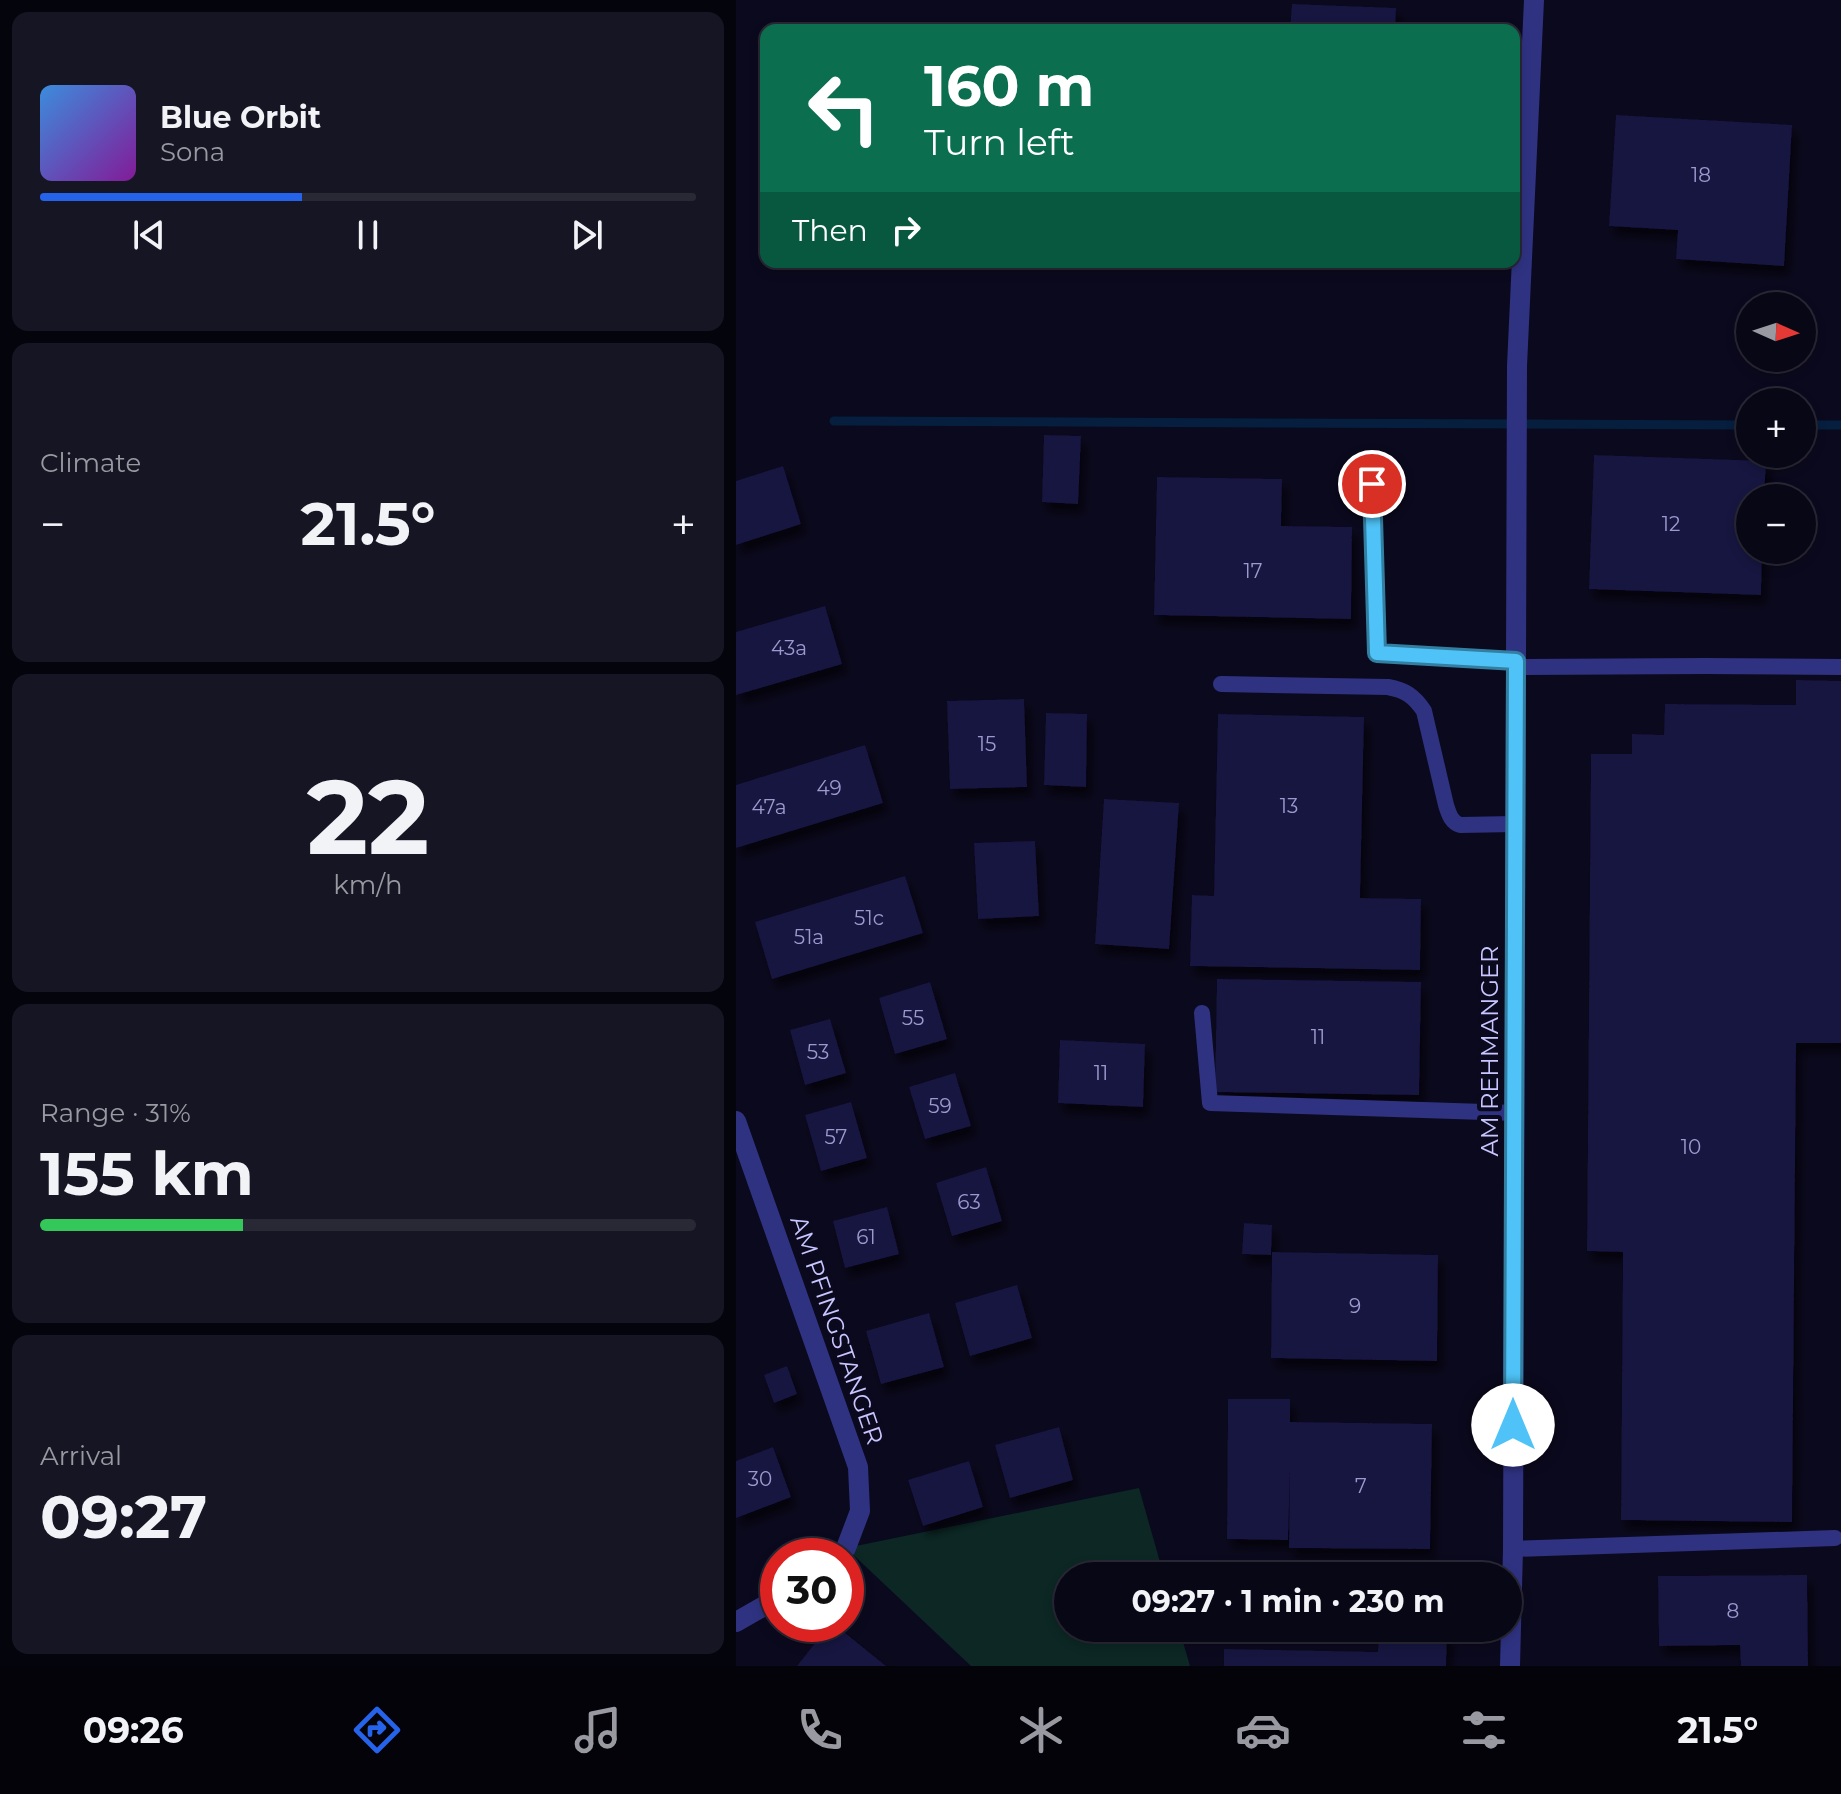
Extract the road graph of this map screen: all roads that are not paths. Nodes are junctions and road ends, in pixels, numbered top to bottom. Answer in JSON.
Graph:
{"nodes":[{"id":1,"x":1534,"y":0,"type":"edge"},
{"id":2,"x":1372,"y":484,"type":"dead end"},
{"id":3,"x":1516,"y":664,"type":"junction"},
{"id":4,"x":1841,"y":667,"type":"edge"},
{"id":5,"x":1221,"y":684,"type":"dead end"},
{"id":6,"x":1515,"y":824,"type":"junction"},
{"id":7,"x":1202,"y":1013,"type":"dead end"},
{"id":8,"x":1515,"y":1113,"type":"junction"},
{"id":9,"x":736,"y":1121,"type":"edge"},
{"id":10,"x":850,"y":1538,"type":"edge"},
{"id":11,"x":1835,"y":1538,"type":"dead end"},
{"id":12,"x":1513,"y":1549,"type":"junction"},
{"id":13,"x":760,"y":1608,"type":"edge"},
{"id":14,"x":736,"y":1622,"type":"edge"},
{"id":15,"x":1510,"y":1666,"type":"edge"}],
"edges":[{"from":1,"to":3,"type":"street","name":"AM REHMANGER"},
{"from":2,"to":3,"type":"lane"},
{"from":3,"to":4,"type":"lane"},
{"from":3,"to":6,"type":"street","name":"AM REHMANGER"},
{"from":5,"to":6,"type":"lane"},
{"from":6,"to":8,"type":"street","name":"AM REHMANGER"},
{"from":7,"to":8,"type":"lane"},
{"from":8,"to":12,"type":"street","name":"AM REHMANGER"},
{"from":9,"to":10,"type":"street","name":"AM PFINGSTANGER"},
{"from":11,"to":12,"type":"lane"},
{"from":12,"to":15,"type":"street","name":"AM REHMANGER"},
{"from":13,"to":14,"type":"street"}]}
